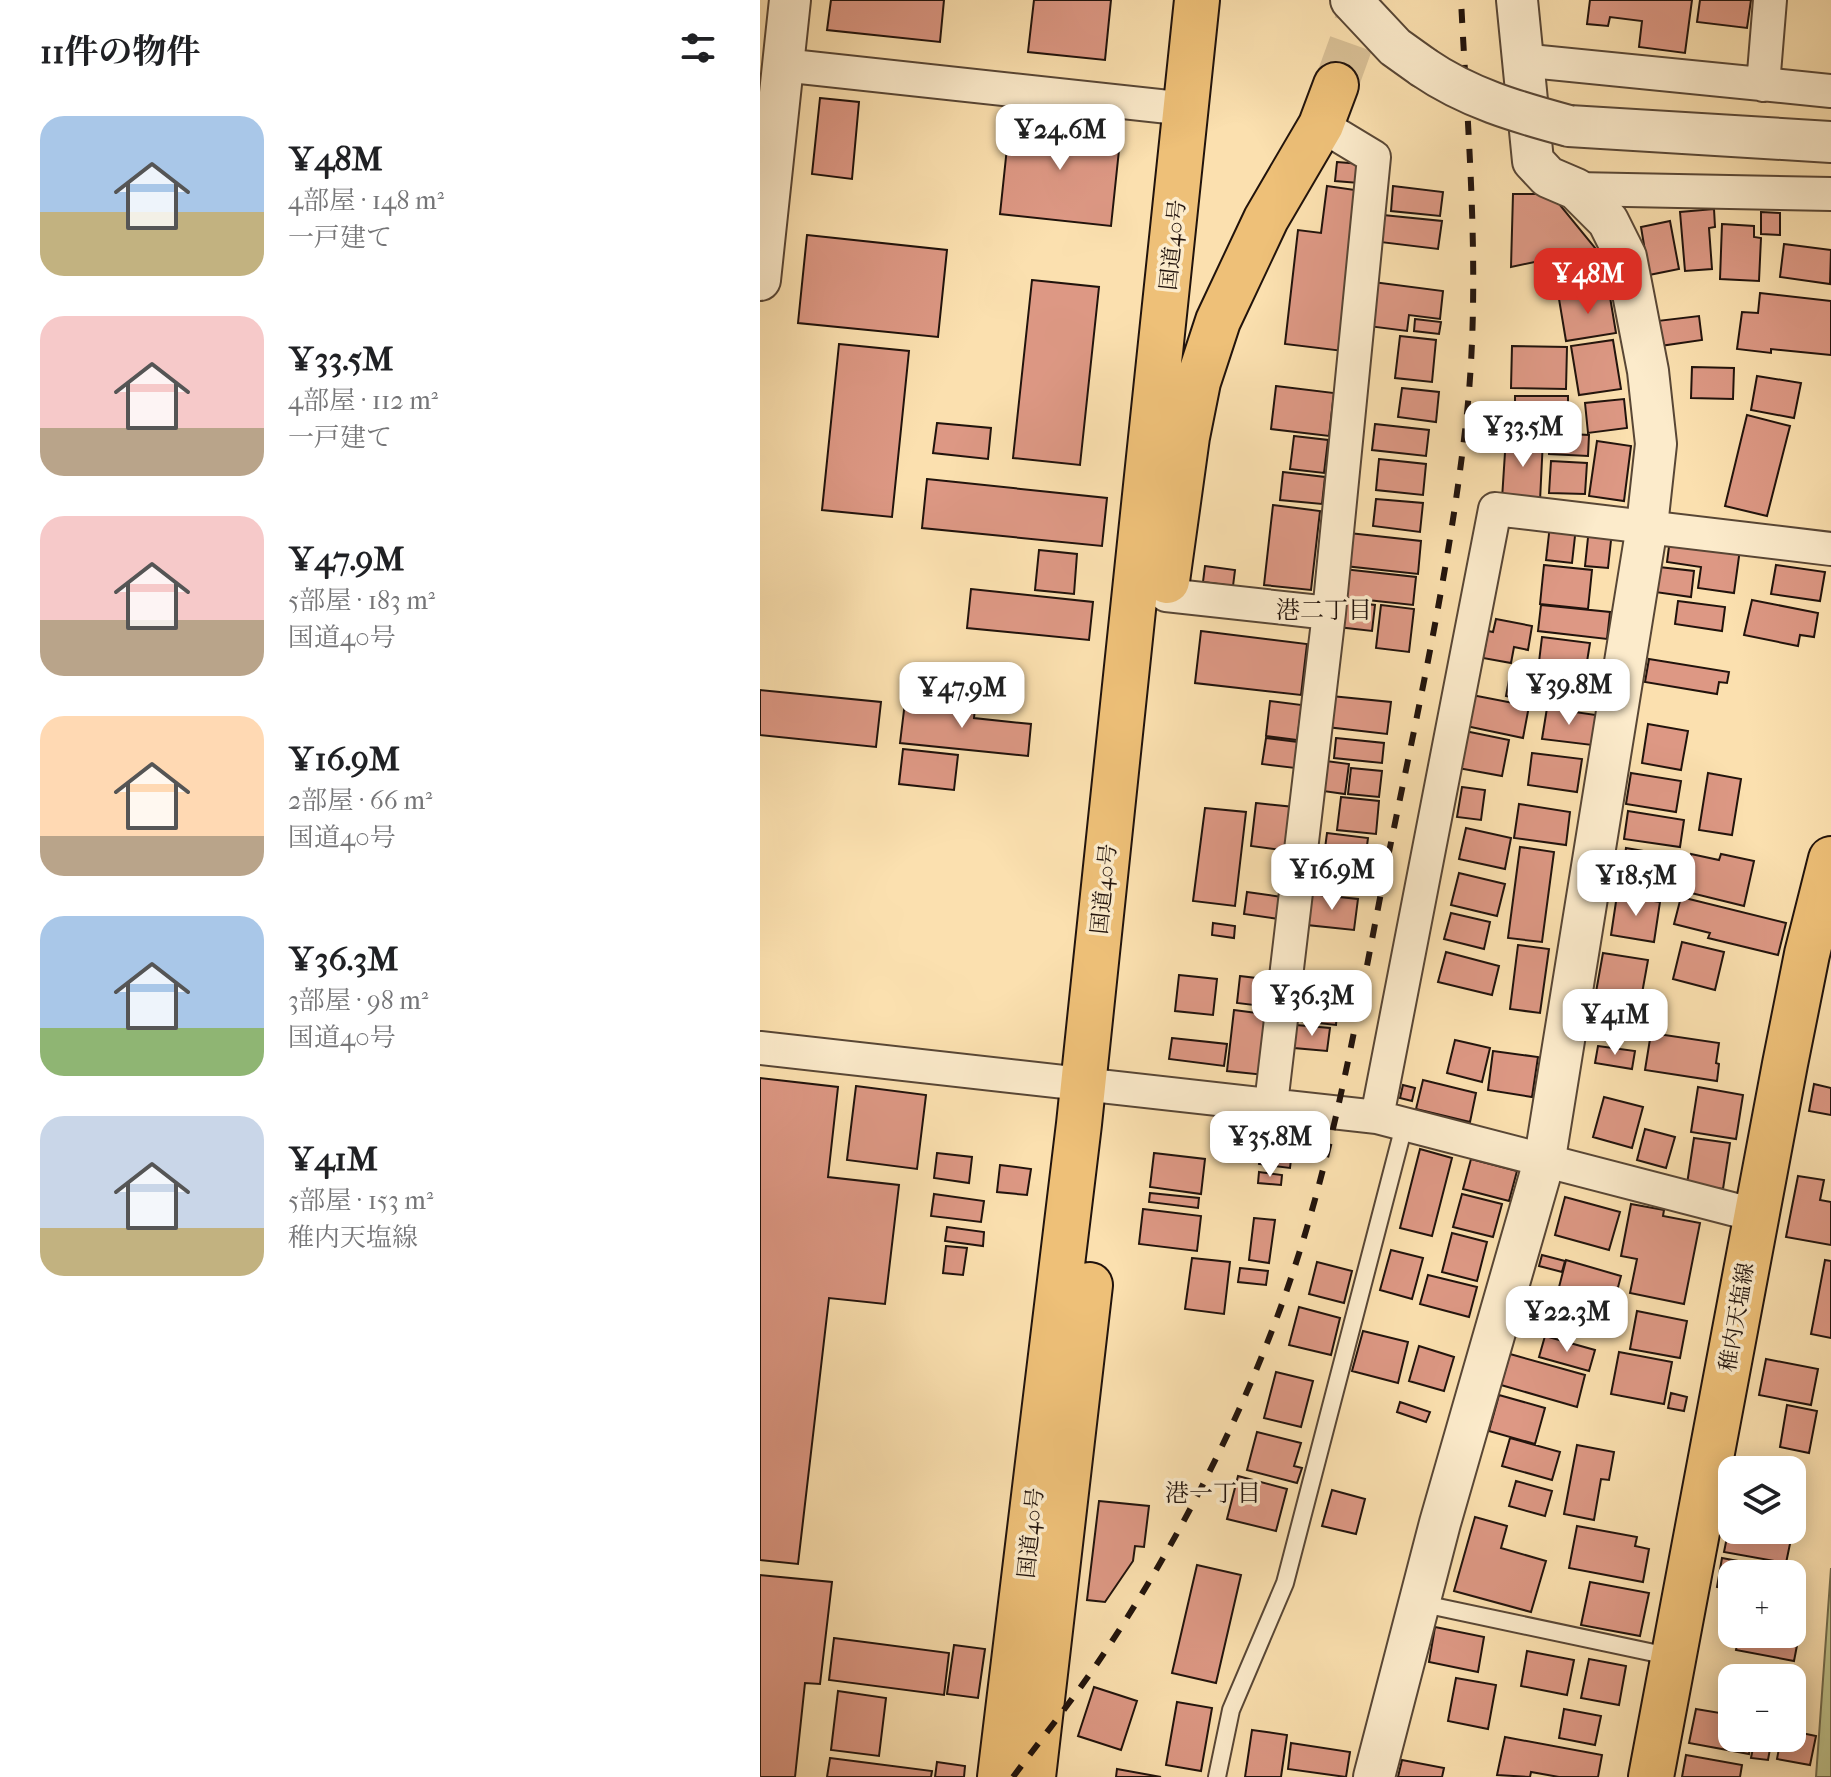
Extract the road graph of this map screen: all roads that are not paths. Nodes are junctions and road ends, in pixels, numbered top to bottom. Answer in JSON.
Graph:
{"nodes":[{"id":1,"x":790,"y":0,"type":"edge"},
{"id":2,"x":1197,"y":0,"type":"edge"},
{"id":3,"x":1351,"y":0,"type":"edge"},
{"id":4,"x":1517,"y":0,"type":"edge"},
{"id":5,"x":1770,"y":0,"type":"edge"},
{"id":6,"x":1521,"y":60,"type":"junction"},
{"id":7,"x":782,"y":65,"type":"junction"},
{"id":8,"x":1336,"y":85,"type":"tunnel mouth"},
{"id":9,"x":1763,"y":85,"type":"junction"},
{"id":10,"x":1831,"y":91,"type":"edge"},
{"id":11,"x":1187,"y":109,"type":"junction"},
{"id":12,"x":1321,"y":125,"type":"junction"},
{"id":13,"x":1831,"y":142,"type":"edge"},
{"id":14,"x":1576,"y":189,"type":"junction"},
{"id":15,"x":1831,"y":194,"type":"edge"},
{"id":16,"x":760,"y":280,"type":"edge"},
{"id":17,"x":1647,"y":526,"type":"junction"},
{"id":18,"x":1831,"y":549,"type":"edge"},
{"id":19,"x":1166,"y":595,"type":"junction"},
{"id":20,"x":1329,"y":613,"type":"junction"},
{"id":21,"x":1831,"y":859,"type":"edge"},
{"id":22,"x":760,"y":1048,"type":"edge"},
{"id":23,"x":1098,"y":1086,"type":"junction"},
{"id":24,"x":1271,"y":1104,"type":"junction"},
{"id":25,"x":1391,"y":1119,"type":"junction"},
{"id":26,"x":1545,"y":1158,"type":"junction"},
{"id":27,"x":1755,"y":1215,"type":"junction"},
{"id":28,"x":1419,"y":1603,"type":"junction"},
{"id":29,"x":1675,"y":1658,"type":"junction"},
{"id":30,"x":1000,"y":1777,"type":"edge"},
{"id":31,"x":1033,"y":1777,"type":"edge"},
{"id":32,"x":1217,"y":1777,"type":"edge"},
{"id":33,"x":1374,"y":1777,"type":"edge"},
{"id":34,"x":1651,"y":1777,"type":"edge"}],
"edges":[{"from":1,"to":7,"type":"street"},
{"from":2,"to":11,"type":"main road","name":"国道40号"},
{"from":3,"to":13,"type":"street","bridge":true},
{"from":4,"to":6,"type":"street"},
{"from":5,"to":9,"type":"street"},
{"from":6,"to":9,"type":"street"},
{"from":6,"to":14,"type":"street"},
{"from":7,"to":11,"type":"street"},
{"from":7,"to":16,"type":"street"},
{"from":8,"to":12,"type":"main road","name":"国道40号"},
{"from":9,"to":10,"type":"street"},
{"from":11,"to":23,"type":"main road","name":"国道40号"},
{"from":12,"to":19,"type":"main road","name":"国道40号"},
{"from":12,"to":20,"type":"street"},
{"from":14,"to":15,"type":"street"},
{"from":14,"to":17,"type":"street"},
{"from":17,"to":18,"type":"street"},
{"from":17,"to":25,"type":"street"},
{"from":17,"to":26,"type":"street"},
{"from":19,"to":20,"type":"street"},
{"from":19,"to":23,"type":"main road","name":"国道40号"},
{"from":20,"to":24,"type":"street"},
{"from":21,"to":27,"type":"main road","name":"稚内天塩線"},
{"from":22,"to":23,"type":"street"},
{"from":23,"to":24,"type":"street"},
{"from":23,"to":30,"type":"main road","name":"国道40号"},
{"from":23,"to":31,"type":"main road","name":"国道40号"},
{"from":24,"to":25,"type":"street"},
{"from":25,"to":26,"type":"street"},
{"from":25,"to":32,"type":"lane"},
{"from":26,"to":27,"type":"street"},
{"from":26,"to":28,"type":"street"},
{"from":27,"to":29,"type":"main road","name":"稚内天塩線"},
{"from":28,"to":29,"type":"lane"},
{"from":28,"to":33,"type":"street"},
{"from":29,"to":34,"type":"main road","name":"稚内天塩線"}]}
